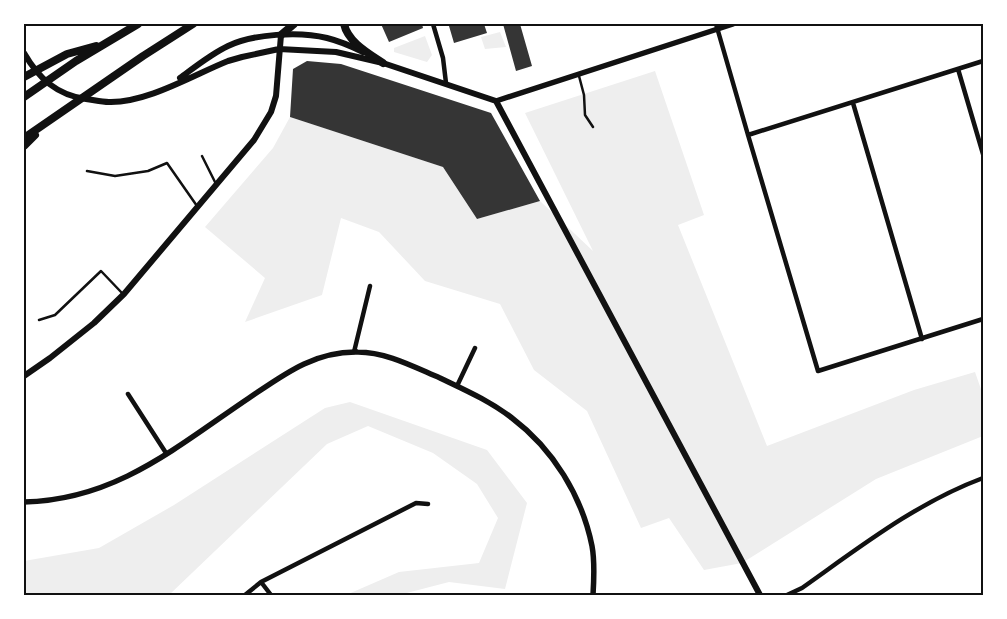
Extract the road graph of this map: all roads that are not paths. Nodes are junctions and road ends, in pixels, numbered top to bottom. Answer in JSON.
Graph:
{"nodes":[{"id":1,"x":138,"y":24,"type":"edge"},
{"id":2,"x":194,"y":24,"type":"edge"},
{"id":3,"x":294,"y":24,"type":"edge"},
{"id":4,"x":344,"y":24,"type":"edge"},
{"id":5,"x":433,"y":24,"type":"edge"},
{"id":6,"x":733,"y":24,"type":"edge"},
{"id":7,"x":717,"y":26,"type":"edge"},
{"id":8,"x":281,"y":35,"type":"junction"},
{"id":9,"x":106,"y":43,"type":"junction"},
{"id":10,"x":279,"y":49,"type":"junction"},
{"id":11,"x":24,"y":53,"type":"edge"},
{"id":12,"x":983,"y":61,"type":"edge"},
{"id":13,"x":383,"y":62,"type":"junction"},
{"id":14,"x":958,"y":69,"type":"junction"},
{"id":15,"x":578,"y":74,"type":"junction"},
{"id":16,"x":24,"y":77,"type":"edge"},
{"id":17,"x":446,"y":83,"type":"junction"},
{"id":18,"x":159,"y":91,"type":"junction"},
{"id":19,"x":24,"y":97,"type":"edge"},
{"id":20,"x":496,"y":101,"type":"junction"},
{"id":21,"x":853,"y":103,"type":"junction"},
{"id":22,"x":60,"y":114,"type":"junction"},
{"id":23,"x":593,"y":126,"type":"dead end"},
{"id":24,"x":748,"y":135,"type":"junction"},
{"id":25,"x":24,"y":138,"type":"edge"},
{"id":26,"x":24,"y":146,"type":"edge"},
{"id":27,"x":983,"y":154,"type":"edge"},
{"id":28,"x":202,"y":156,"type":"dead end"},
{"id":29,"x":87,"y":171,"type":"dead end"},
{"id":30,"x":217,"y":185,"type":"junction"},
{"id":31,"x":198,"y":207,"type":"junction"},
{"id":32,"x":370,"y":286,"type":"dead end"},
{"id":33,"x":124,"y":294,"type":"junction"},
{"id":34,"x":983,"y":319,"type":"edge"},
{"id":35,"x":39,"y":320,"type":"dead end"},
{"id":36,"x":922,"y":339,"type":"junction"},
{"id":37,"x":475,"y":348,"type":"dead end"},
{"id":38,"x":354,"y":352,"type":"junction"},
{"id":39,"x":24,"y":376,"type":"edge"},
{"id":40,"x":457,"y":386,"type":"junction"},
{"id":41,"x":128,"y":394,"type":"dead end"},
{"id":42,"x":166,"y":453,"type":"junction"},
{"id":43,"x":983,"y":478,"type":"edge"},
{"id":44,"x":24,"y":502,"type":"edge"},
{"id":45,"x":428,"y":504,"type":"dead end"},
{"id":46,"x":262,"y":582,"type":"junction"},
{"id":47,"x":245,"y":595,"type":"edge"},
{"id":48,"x":271,"y":595,"type":"edge"},
{"id":49,"x":593,"y":595,"type":"edge"},
{"id":50,"x":760,"y":595,"type":"edge"},
{"id":51,"x":787,"y":595,"type":"edge"}],
"edges":[{"from":1,"to":9,"type":"highway"},
{"from":2,"to":22,"type":"highway"},
{"from":3,"to":8,"type":"highway"},
{"from":4,"to":13,"type":"highway"},
{"from":5,"to":17,"type":"street"},
{"from":6,"to":7,"type":"street"},
{"from":7,"to":15,"type":"street"},
{"from":7,"to":24,"type":"street"},
{"from":8,"to":10,"type":"main road"},
{"from":8,"to":13,"type":"main road"},
{"from":8,"to":18,"type":"main road"},
{"from":9,"to":16,"type":"highway"},
{"from":9,"to":19,"type":"highway"},
{"from":10,"to":13,"type":"main road"},
{"from":10,"to":18,"type":"main road"},
{"from":10,"to":30,"type":"main road"},
{"from":11,"to":18,"type":"main road"},
{"from":12,"to":14,"type":"street"},
{"from":13,"to":17,"type":"main road"},
{"from":14,"to":21,"type":"street"},
{"from":14,"to":27,"type":"street"},
{"from":15,"to":20,"type":"street"},
{"from":15,"to":23,"type":"lane"},
{"from":17,"to":20,"type":"main road"},
{"from":20,"to":50,"type":"main road"},
{"from":21,"to":24,"type":"street"},
{"from":21,"to":36,"type":"street"},
{"from":22,"to":25,"type":"highway"},
{"from":22,"to":26,"type":"highway"},
{"from":24,"to":36,"type":"street"},
{"from":28,"to":30,"type":"lane"},
{"from":29,"to":31,"type":"lane"},
{"from":30,"to":31,"type":"main road"},
{"from":31,"to":33,"type":"main road"},
{"from":32,"to":38,"type":"street"},
{"from":33,"to":35,"type":"lane"},
{"from":33,"to":39,"type":"main road"},
{"from":34,"to":36,"type":"street"},
{"from":37,"to":40,"type":"street"},
{"from":38,"to":40,"type":"street"},
{"from":38,"to":42,"type":"street"},
{"from":40,"to":49,"type":"street"},
{"from":41,"to":42,"type":"street"},
{"from":42,"to":44,"type":"street"},
{"from":43,"to":51,"type":"street"},
{"from":45,"to":46,"type":"street"},
{"from":46,"to":47,"type":"street"},
{"from":46,"to":48,"type":"street"}]}
